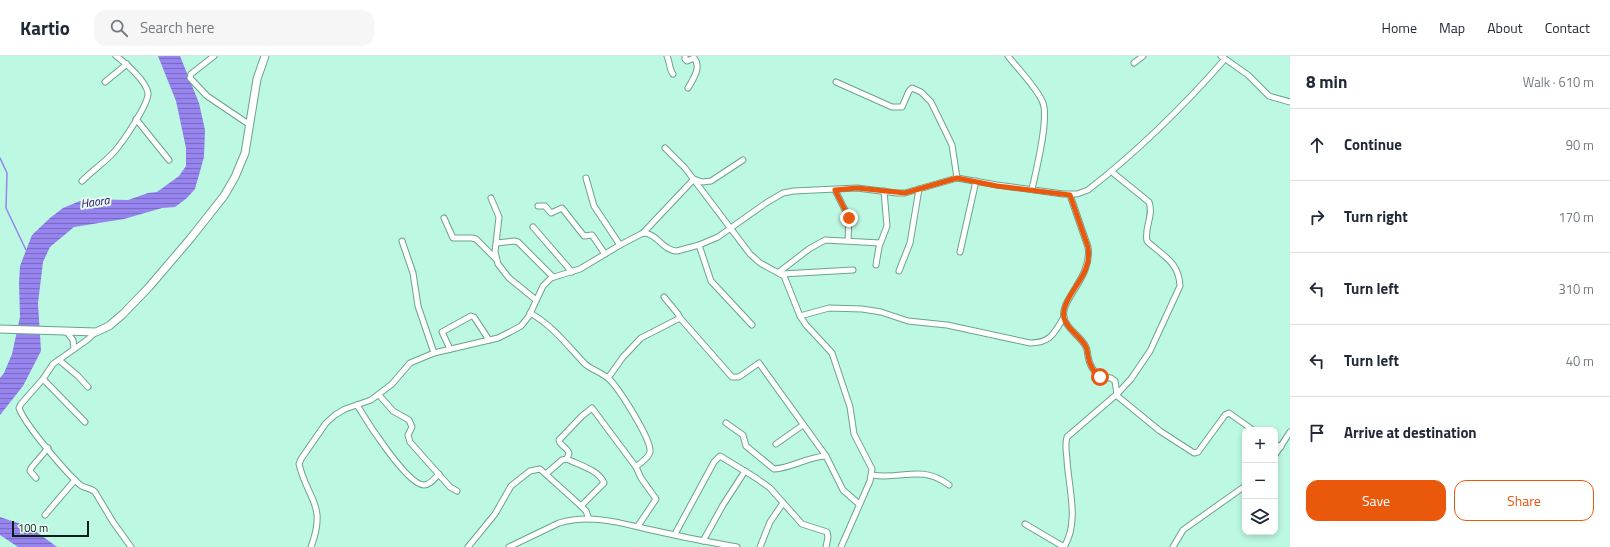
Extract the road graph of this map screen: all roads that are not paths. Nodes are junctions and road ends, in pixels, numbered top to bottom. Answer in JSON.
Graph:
{"nodes":[{"id":1,"x":116,"y":56,"type":"edge"},
{"id":2,"x":214,"y":56,"type":"edge"},
{"id":3,"x":265,"y":56,"type":"edge"},
{"id":4,"x":667,"y":56,"type":"edge"},
{"id":5,"x":685,"y":56,"type":"edge"},
{"id":6,"x":1008,"y":56,"type":"edge"},
{"id":7,"x":1143,"y":56,"type":"edge"},
{"id":8,"x":1223,"y":57,"type":"edge"},
{"id":9,"x":1134,"y":63,"type":"dead end"},
{"id":10,"x":127,"y":64,"type":"junction"},
{"id":11,"x":673,"y":74,"type":"dead end"},
{"id":12,"x":105,"y":82,"type":"dead end"},
{"id":13,"x":836,"y":82,"type":"dead end"},
{"id":14,"x":688,"y":88,"type":"dead end"},
{"id":15,"x":1290,"y":102,"type":"edge"},
{"id":16,"x":136,"y":119,"type":"junction"},
{"id":17,"x":250,"y":125,"type":"junction"},
{"id":18,"x":665,"y":148,"type":"dead end"},
{"id":19,"x":169,"y":160,"type":"dead end"},
{"id":20,"x":743,"y":160,"type":"dead end"},
{"id":21,"x":1112,"y":172,"type":"junction"},
{"id":22,"x":586,"y":178,"type":"dead end"},
{"id":23,"x":957,"y":178,"type":"junction"},
{"id":24,"x":694,"y":179,"type":"junction"},
{"id":25,"x":82,"y":181,"type":"dead end"},
{"id":26,"x":976,"y":181,"type":"junction"},
{"id":27,"x":919,"y":189,"type":"junction"},
{"id":28,"x":1032,"y":189,"type":"junction"},
{"id":29,"x":835,"y":190,"type":"junction"},
{"id":30,"x":884,"y":192,"type":"junction"},
{"id":31,"x":1070,"y":195,"type":"junction"},
{"id":32,"x":491,"y":198,"type":"dead end"},
{"id":33,"x":538,"y":206,"type":"dead end"},
{"id":34,"x":444,"y":218,"type":"dead end"},
{"id":35,"x":533,"y":227,"type":"dead end"},
{"id":36,"x":730,"y":229,"type":"junction"},
{"id":37,"x":643,"y":233,"type":"junction"},
{"id":38,"x":848,"y":240,"type":"junction"},
{"id":39,"x":402,"y":241,"type":"dead end"},
{"id":40,"x":497,"y":243,"type":"junction"},
{"id":41,"x":880,"y":243,"type":"junction"},
{"id":42,"x":620,"y":245,"type":"junction"},
{"id":43,"x":699,"y":245,"type":"junction"},
{"id":44,"x":960,"y":252,"type":"dead end"},
{"id":45,"x":605,"y":254,"type":"junction"},
{"id":46,"x":497,"y":260,"type":"junction"},
{"id":47,"x":876,"y":265,"type":"dead end"},
{"id":48,"x":853,"y":270,"type":"dead end"},
{"id":49,"x":899,"y":271,"type":"dead end"},
{"id":50,"x":572,"y":272,"type":"junction"},
{"id":51,"x":780,"y":273,"type":"junction"},
{"id":52,"x":553,"y":277,"type":"junction"},
{"id":53,"x":664,"y":298,"type":"dead end"},
{"id":54,"x":536,"y":300,"type":"junction"},
{"id":55,"x":530,"y":313,"type":"junction"},
{"id":56,"x":800,"y":316,"type":"junction"},
{"id":57,"x":1064,"y":317,"type":"junction"},
{"id":58,"x":680,"y":318,"type":"junction"},
{"id":59,"x":752,"y":326,"type":"dead end"},
{"id":60,"x":3,"y":329,"type":"edge"},
{"id":61,"x":64,"y":331,"type":"junction"},
{"id":62,"x":96,"y":332,"type":"junction"},
{"id":63,"x":489,"y":340,"type":"junction"},
{"id":64,"x":74,"y":349,"type":"junction"},
{"id":65,"x":450,"y":349,"type":"junction"},
{"id":66,"x":434,"y":352,"type":"junction"},
{"id":67,"x":59,"y":360,"type":"junction"},
{"id":68,"x":608,"y":378,"type":"junction"},
{"id":69,"x":43,"y":379,"type":"junction"},
{"id":70,"x":88,"y":387,"type":"dead end"},
{"id":71,"x":1117,"y":394,"type":"junction"},
{"id":72,"x":379,"y":395,"type":"junction"},
{"id":73,"x":357,"y":405,"type":"junction"},
{"id":74,"x":85,"y":422,"type":"dead end"},
{"id":75,"x":726,"y":423,"type":"dead end"},
{"id":76,"x":803,"y":425,"type":"junction"},
{"id":77,"x":1249,"y":427,"type":"edge"},
{"id":78,"x":1290,"y":432,"type":"edge"},
{"id":79,"x":776,"y":444,"type":"dead end"},
{"id":80,"x":1278,"y":446,"type":"edge"},
{"id":81,"x":1281,"y":447,"type":"junction"},
{"id":82,"x":48,"y":448,"type":"junction"},
{"id":83,"x":1278,"y":451,"type":"edge"},
{"id":84,"x":826,"y":456,"type":"junction"},
{"id":85,"x":567,"y":459,"type":"junction"},
{"id":86,"x":636,"y":467,"type":"junction"},
{"id":87,"x":745,"y":471,"type":"junction"},
{"id":88,"x":439,"y":474,"type":"junction"},
{"id":89,"x":546,"y":474,"type":"junction"},
{"id":90,"x":872,"y":475,"type":"junction"},
{"id":91,"x":36,"y":478,"type":"dead end"},
{"id":92,"x":76,"y":480,"type":"junction"},
{"id":93,"x":949,"y":485,"type":"dead end"},
{"id":94,"x":1242,"y":488,"type":"edge"},
{"id":95,"x":457,"y":491,"type":"dead end"},
{"id":96,"x":783,"y":503,"type":"junction"},
{"id":97,"x":859,"y":504,"type":"junction"},
{"id":98,"x":581,"y":506,"type":"junction"},
{"id":99,"x":45,"y":515,"type":"dead end"},
{"id":100,"x":589,"y":519,"type":"junction"},
{"id":101,"x":1026,"y":524,"type":"dead end"},
{"id":102,"x":638,"y":526,"type":"junction"},
{"id":103,"x":675,"y":534,"type":"junction"},
{"id":104,"x":703,"y":541,"type":"junction"},
{"id":105,"x":709,"y":542,"type":"junction"},
{"id":106,"x":131,"y":547,"type":"edge"},
{"id":107,"x":311,"y":547,"type":"edge"},
{"id":108,"x":468,"y":547,"type":"edge"},
{"id":109,"x":509,"y":547,"type":"edge"},
{"id":110,"x":706,"y":547,"type":"edge"},
{"id":111,"x":737,"y":547,"type":"edge"},
{"id":112,"x":760,"y":547,"type":"edge"},
{"id":113,"x":826,"y":547,"type":"edge"},
{"id":114,"x":841,"y":547,"type":"edge"},
{"id":115,"x":1064,"y":547,"type":"edge"},
{"id":116,"x":1173,"y":547,"type":"edge"}],
"edges":[{"from":1,"to":10,"type":"street"},
{"from":2,"to":17,"type":"street"},
{"from":3,"to":17,"type":"street"},
{"from":4,"to":11,"type":"street"},
{"from":5,"to":14,"type":"street"},
{"from":6,"to":28,"type":"street"},
{"from":7,"to":9,"type":"street"},
{"from":8,"to":15,"type":"street"},
{"from":8,"to":21,"type":"street"},
{"from":10,"to":12,"type":"street"},
{"from":10,"to":16,"type":"street"},
{"from":13,"to":23,"type":"street"},
{"from":16,"to":19,"type":"street"},
{"from":16,"to":25,"type":"street"},
{"from":17,"to":62,"type":"street"},
{"from":18,"to":24,"type":"street"},
{"from":20,"to":24,"type":"street"},
{"from":21,"to":31,"type":"street"},
{"from":21,"to":71,"type":"street"},
{"from":22,"to":42,"type":"street"},
{"from":23,"to":26,"type":"street"},
{"from":23,"to":27,"type":"street"},
{"from":24,"to":36,"type":"street"},
{"from":24,"to":37,"type":"street"},
{"from":26,"to":28,"type":"street"},
{"from":26,"to":44,"type":"street"},
{"from":27,"to":30,"type":"street"},
{"from":27,"to":49,"type":"street"},
{"from":28,"to":31,"type":"street"},
{"from":29,"to":30,"type":"street"},
{"from":29,"to":36,"type":"street"},
{"from":29,"to":38,"type":"street"},
{"from":30,"to":41,"type":"street"},
{"from":31,"to":57,"type":"street"},
{"from":32,"to":40,"type":"street"},
{"from":33,"to":45,"type":"street"},
{"from":34,"to":46,"type":"street"},
{"from":35,"to":50,"type":"street"},
{"from":36,"to":43,"type":"street"},
{"from":36,"to":51,"type":"street"},
{"from":37,"to":42,"type":"street"},
{"from":37,"to":43,"type":"street"},
{"from":38,"to":41,"type":"street"},
{"from":38,"to":51,"type":"street"},
{"from":39,"to":66,"type":"street"},
{"from":40,"to":46,"type":"street"},
{"from":40,"to":52,"type":"street"},
{"from":41,"to":47,"type":"street"},
{"from":42,"to":45,"type":"street"},
{"from":43,"to":59,"type":"street"},
{"from":45,"to":50,"type":"street"},
{"from":46,"to":54,"type":"street"},
{"from":48,"to":51,"type":"street"},
{"from":50,"to":52,"type":"street"},
{"from":51,"to":56,"type":"street"},
{"from":52,"to":54,"type":"street"},
{"from":53,"to":58,"type":"street"},
{"from":54,"to":55,"type":"street"},
{"from":55,"to":63,"type":"street"},
{"from":55,"to":68,"type":"street"},
{"from":56,"to":57,"type":"street"},
{"from":56,"to":90,"type":"street"},
{"from":57,"to":71,"type":"street"},
{"from":58,"to":68,"type":"street"},
{"from":58,"to":76,"type":"street"},
{"from":60,"to":61,"type":"street"},
{"from":61,"to":62,"type":"street"},
{"from":61,"to":64,"type":"street"},
{"from":62,"to":64,"type":"street"},
{"from":63,"to":65,"type":"street"},
{"from":63,"to":65,"type":"street"},
{"from":64,"to":67,"type":"street"},
{"from":65,"to":66,"type":"street"},
{"from":66,"to":72,"type":"street"},
{"from":67,"to":69,"type":"street"},
{"from":67,"to":70,"type":"street"},
{"from":68,"to":86,"type":"street"},
{"from":69,"to":74,"type":"street"},
{"from":69,"to":82,"type":"street"},
{"from":71,"to":77,"type":"street"},
{"from":71,"to":115,"type":"street"},
{"from":72,"to":73,"type":"street"},
{"from":72,"to":88,"type":"street"},
{"from":73,"to":88,"type":"street"},
{"from":73,"to":107,"type":"street"},
{"from":75,"to":84,"type":"street"},
{"from":76,"to":79,"type":"street"},
{"from":76,"to":84,"type":"street"},
{"from":78,"to":81,"type":"street"},
{"from":80,"to":81,"type":"street"},
{"from":81,"to":83,"type":"street"},
{"from":82,"to":91,"type":"street"},
{"from":82,"to":92,"type":"street"},
{"from":84,"to":97,"type":"street"},
{"from":85,"to":86,"type":"street"},
{"from":85,"to":89,"type":"street"},
{"from":85,"to":98,"type":"street"},
{"from":86,"to":102,"type":"street"},
{"from":87,"to":96,"type":"street"},
{"from":87,"to":103,"type":"street"},
{"from":87,"to":104,"type":"street"},
{"from":88,"to":95,"type":"street"},
{"from":89,"to":98,"type":"street"},
{"from":89,"to":108,"type":"street"},
{"from":90,"to":93,"type":"street"},
{"from":90,"to":97,"type":"street"},
{"from":92,"to":99,"type":"street"},
{"from":92,"to":106,"type":"street"},
{"from":94,"to":116,"type":"street"},
{"from":96,"to":112,"type":"street"},
{"from":96,"to":113,"type":"street"},
{"from":97,"to":114,"type":"street"},
{"from":98,"to":100,"type":"street"},
{"from":100,"to":102,"type":"street"},
{"from":100,"to":109,"type":"street"},
{"from":101,"to":115,"type":"street"},
{"from":102,"to":103,"type":"street"},
{"from":103,"to":104,"type":"street"},
{"from":104,"to":105,"type":"street"},
{"from":105,"to":110,"type":"street"},
{"from":105,"to":111,"type":"street"}]}
